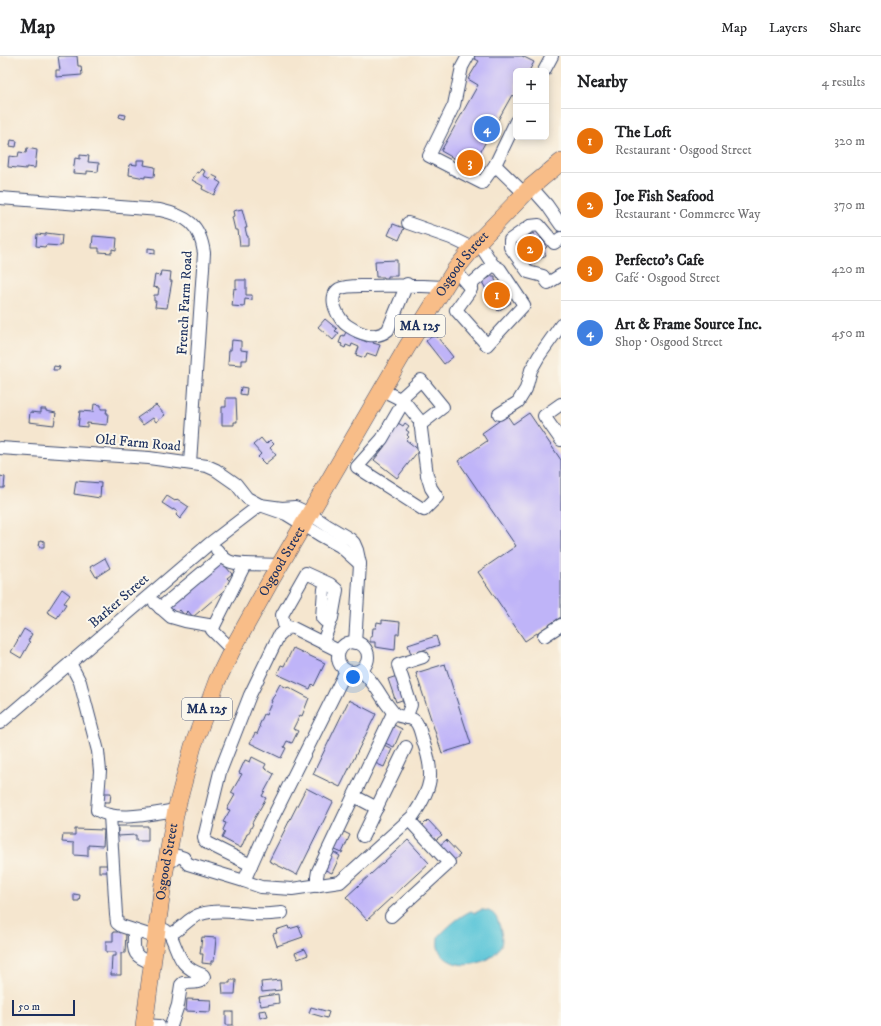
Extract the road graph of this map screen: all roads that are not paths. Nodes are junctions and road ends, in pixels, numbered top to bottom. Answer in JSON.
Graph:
{"nodes":[{"id":1,"x":468,"y":56,"type":"edge"},
{"id":2,"x":552,"y":56,"type":"edge"},
{"id":3,"x":546,"y":68,"type":"edge"},
{"id":4,"x":513,"y":127,"type":"edge"},
{"id":5,"x":561,"y":162,"type":"edge"},
{"id":6,"x":495,"y":165,"type":"junction"},
{"id":7,"x":528,"y":190,"type":"junction"},
{"id":8,"x":0,"y":198,"type":"edge"},
{"id":9,"x":408,"y":223,"type":"dead end"},
{"id":10,"x":561,"y":225,"type":"edge"},
{"id":11,"x":561,"y":238,"type":"edge"},
{"id":12,"x":475,"y":245,"type":"junction"},
{"id":13,"x":493,"y":265,"type":"junction"},
{"id":14,"x":455,"y":270,"type":"junction"},
{"id":15,"x":561,"y":275,"type":"edge"},
{"id":16,"x":407,"y":284,"type":"junction"},
{"id":17,"x":469,"y":286,"type":"junction"},
{"id":18,"x":444,"y":287,"type":"junction"},
{"id":19,"x":561,"y":325,"type":"edge"},
{"id":20,"x":382,"y":390,"type":"junction"},
{"id":21,"x":402,"y":400,"type":"junction"},
{"id":22,"x":561,"y":404,"type":"edge"},
{"id":23,"x":499,"y":414,"type":"dead end"},
{"id":24,"x":420,"y":425,"type":"junction"},
{"id":25,"x":561,"y":440,"type":"edge"},
{"id":26,"x":351,"y":444,"type":"junction"},
{"id":27,"x":0,"y":448,"type":"edge"},
{"id":28,"x":367,"y":457,"type":"junction"},
{"id":29,"x":190,"y":463,"type":"junction"},
{"id":30,"x":260,"y":505,"type":"junction"},
{"id":31,"x":307,"y":519,"type":"junction"},
{"id":32,"x":211,"y":543,"type":"junction"},
{"id":33,"x":222,"y":556,"type":"junction"},
{"id":34,"x":245,"y":564,"type":"junction"},
{"id":35,"x":280,"y":565,"type":"junction"},
{"id":36,"x":148,"y":596,"type":"junction"},
{"id":37,"x":160,"y":608,"type":"junction"},
{"id":38,"x":284,"y":624,"type":"junction"},
{"id":39,"x":214,"y":626,"type":"junction"},
{"id":40,"x":561,"y":626,"type":"edge"},
{"id":41,"x":325,"y":632,"type":"junction"},
{"id":42,"x":544,"y":636,"type":"dead end"},
{"id":43,"x":354,"y":643,"type":"junction"},
{"id":44,"x":232,"y":650,"type":"junction"},
{"id":45,"x":339,"y":651,"type":"junction"},
{"id":46,"x":423,"y":657,"type":"dead end"},
{"id":47,"x":70,"y":663,"type":"junction"},
{"id":48,"x":361,"y":670,"type":"junction"},
{"id":49,"x":346,"y":671,"type":"junction"},
{"id":50,"x":393,"y":713,"type":"junction"},
{"id":51,"x":406,"y":718,"type":"junction"},
{"id":52,"x":0,"y":723,"type":"edge"},
{"id":53,"x":406,"y":747,"type":"dead end"},
{"id":54,"x":354,"y":796,"type":"junction"},
{"id":55,"x":377,"y":808,"type":"junction"},
{"id":56,"x":176,"y":810,"type":"junction"},
{"id":57,"x":110,"y":815,"type":"junction"},
{"id":58,"x":409,"y":820,"type":"junction"},
{"id":59,"x":363,"y":836,"type":"dead end"},
{"id":60,"x":170,"y":860,"type":"junction"},
{"id":61,"x":251,"y":865,"type":"junction"},
{"id":62,"x":244,"y":882,"type":"junction"},
{"id":63,"x":317,"y":886,"type":"junction"},
{"id":64,"x":282,"y":913,"type":"dead end"},
{"id":65,"x":391,"y":916,"type":"dead end"},
{"id":66,"x":134,"y":931,"type":"junction"},
{"id":67,"x":165,"y":932,"type":"junction"},
{"id":68,"x":152,"y":962,"type":"junction"},
{"id":69,"x":149,"y":1026,"type":"edge"},
{"id":70,"x":171,"y":1026,"type":"edge"}],
"edges":[{"from":1,"to":6,"type":"street"},
{"from":2,"to":3,"type":"street"},
{"from":4,"to":6,"type":"street"},
{"from":5,"to":7,"type":"highway","name":"Osgood Street","number":"MA 125"},
{"from":6,"to":7,"type":"street"},
{"from":7,"to":10,"type":"street"},
{"from":7,"to":12,"type":"highway","name":"Osgood Street","number":"MA 125"},
{"from":8,"to":29,"type":"street","name":"French Farm Road"},
{"from":9,"to":12,"type":"street"},
{"from":11,"to":15,"type":"street"},
{"from":12,"to":13,"type":"street"},
{"from":12,"to":14,"type":"highway","name":"Osgood Street","number":"MA 125"},
{"from":13,"to":17,"type":"street"},
{"from":13,"to":17,"type":"street"},
{"from":14,"to":17,"type":"street"},
{"from":14,"to":18,"type":"highway","name":"Osgood Street","number":"MA 125"},
{"from":16,"to":16,"type":"street"},
{"from":16,"to":18,"type":"street"},
{"from":18,"to":20,"type":"highway","name":"Osgood Street","number":"MA 125"},
{"from":19,"to":23,"type":"street"},
{"from":20,"to":21,"type":"street"},
{"from":20,"to":26,"type":"highway","name":"Osgood Street","number":"MA 125"},
{"from":21,"to":24,"type":"street"},
{"from":21,"to":24,"type":"street"},
{"from":21,"to":28,"type":"street"},
{"from":22,"to":25,"type":"street"},
{"from":24,"to":28,"type":"street"},
{"from":26,"to":28,"type":"street"},
{"from":26,"to":31,"type":"highway","name":"Osgood Street","number":"MA 125"},
{"from":27,"to":29,"type":"street","name":"Old Farm Road"},
{"from":29,"to":30,"type":"street","name":"Old Farm Road"},
{"from":30,"to":31,"type":"street"},
{"from":30,"to":32,"type":"street","name":"Barker Street"},
{"from":31,"to":35,"type":"highway","name":"Osgood Street","number":"MA 125"},
{"from":31,"to":43,"type":"street"},
{"from":32,"to":33,"type":"street"},
{"from":32,"to":36,"type":"street","name":"Barker Street"},
{"from":33,"to":34,"type":"street"},
{"from":33,"to":37,"type":"street"},
{"from":34,"to":35,"type":"street"},
{"from":34,"to":39,"type":"street"},
{"from":35,"to":44,"type":"highway","name":"Osgood Street","number":"MA 125"},
{"from":36,"to":37,"type":"street"},
{"from":36,"to":47,"type":"street","name":"Barker Street"},
{"from":37,"to":39,"type":"street"},
{"from":38,"to":41,"type":"street"},
{"from":38,"to":41,"type":"street"},
{"from":38,"to":41,"type":"street"},
{"from":38,"to":61,"type":"street"},
{"from":39,"to":44,"type":"street"},
{"from":40,"to":42,"type":"street"},
{"from":41,"to":45,"type":"street"},
{"from":43,"to":45,"type":"street"},
{"from":43,"to":48,"type":"street"},
{"from":44,"to":56,"type":"highway","name":"Osgood Street","number":"MA 125"},
{"from":45,"to":49,"type":"street"},
{"from":46,"to":51,"type":"street"},
{"from":47,"to":52,"type":"street","name":"Barker Street"},
{"from":47,"to":57,"type":"street"},
{"from":48,"to":49,"type":"street"},
{"from":48,"to":50,"type":"street"},
{"from":49,"to":61,"type":"street"},
{"from":50,"to":51,"type":"street"},
{"from":50,"to":54,"type":"street"},
{"from":51,"to":58,"type":"street"},
{"from":53,"to":55,"type":"street"},
{"from":54,"to":55,"type":"street"},
{"from":54,"to":63,"type":"street"},
{"from":55,"to":59,"type":"street"},
{"from":56,"to":57,"type":"street"},
{"from":56,"to":60,"type":"highway","name":"Osgood Street","number":"MA 125"},
{"from":57,"to":66,"type":"street"},
{"from":58,"to":63,"type":"street"},
{"from":58,"to":65,"type":"street"},
{"from":60,"to":62,"type":"street"},
{"from":60,"to":67,"type":"highway","name":"Osgood Street","number":"MA 125"},
{"from":61,"to":62,"type":"street"},
{"from":62,"to":63,"type":"street"},
{"from":64,"to":67,"type":"street"},
{"from":66,"to":67,"type":"street"},
{"from":66,"to":68,"type":"street"},
{"from":67,"to":68,"type":"highway","name":"Osgood Street","number":"MA 125"},
{"from":67,"to":70,"type":"street"},
{"from":68,"to":69,"type":"highway","name":"Osgood Street","number":"MA 125"}]}
